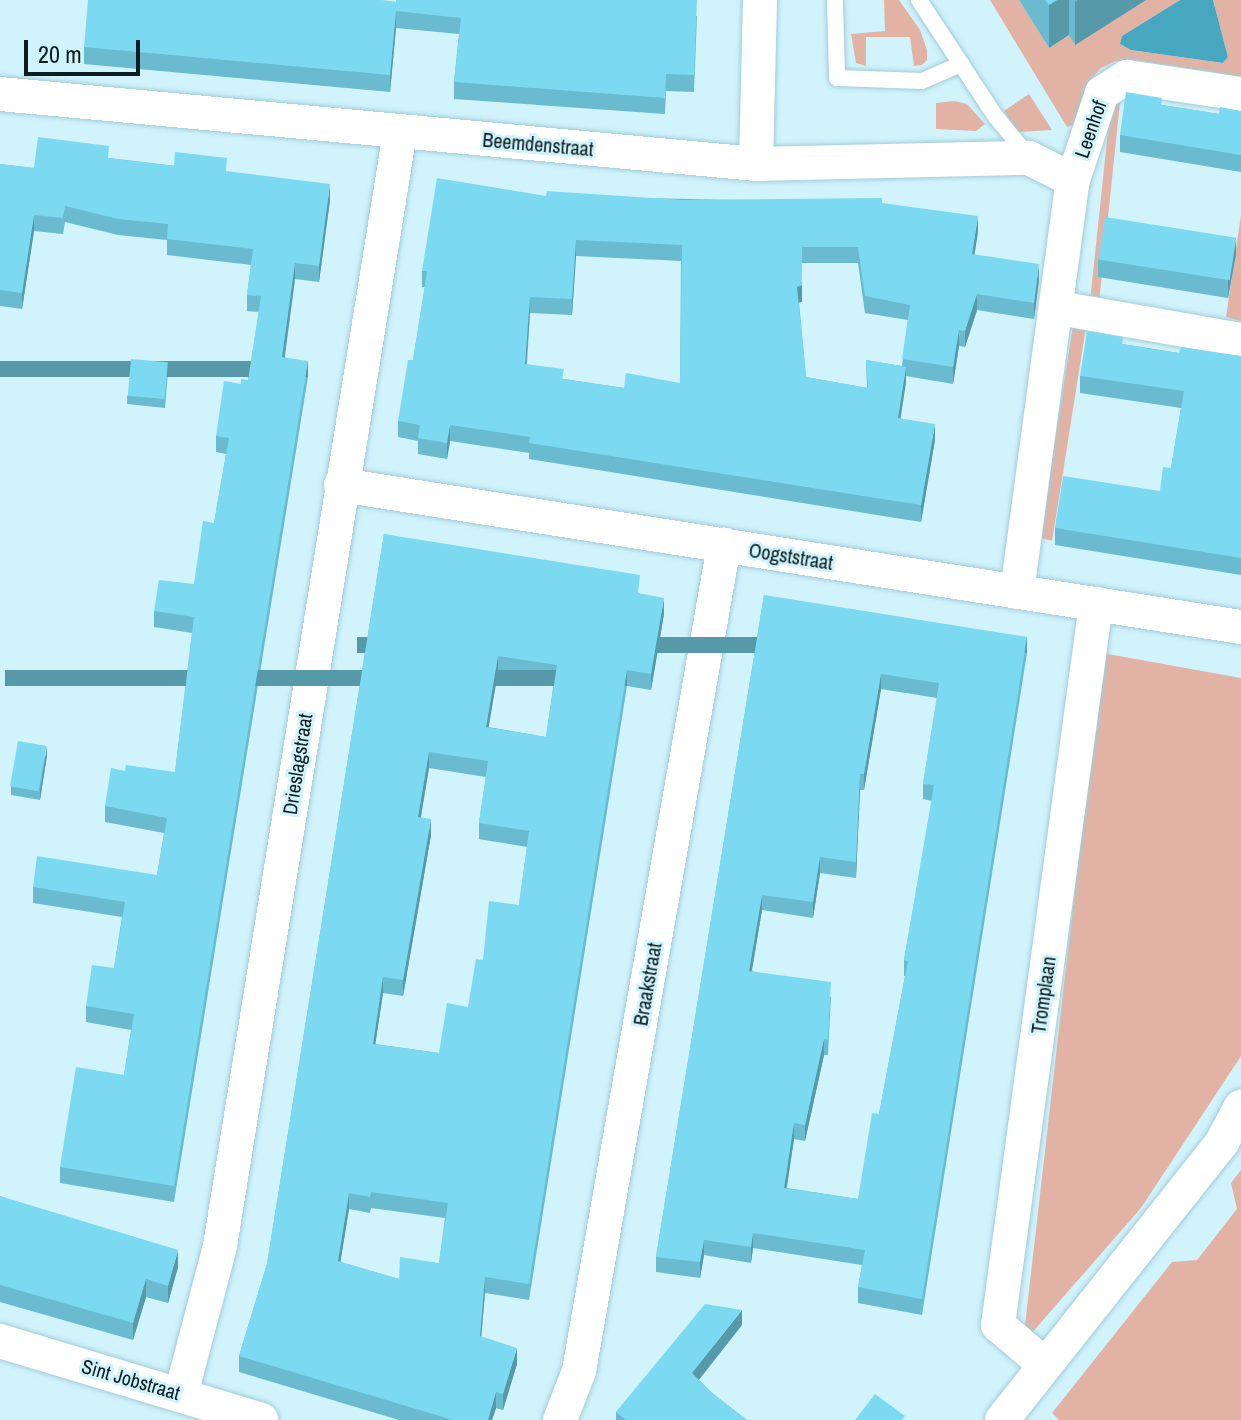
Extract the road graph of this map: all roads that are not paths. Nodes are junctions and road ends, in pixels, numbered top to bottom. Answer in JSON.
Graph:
{"nodes":[{"id":1,"x":760,"y":0,"type":"edge"},
{"id":2,"x":835,"y":0,"type":"edge"},
{"id":3,"x":919,"y":0,"type":"edge"},
{"id":4,"x":961,"y":64,"type":"junction"},
{"id":5,"x":0,"y":94,"type":"edge"},
{"id":6,"x":1241,"y":94,"type":"edge"},
{"id":7,"x":400,"y":132,"type":"junction"},
{"id":8,"x":1029,"y":158,"type":"junction"},
{"id":9,"x":756,"y":164,"type":"junction"},
{"id":10,"x":1073,"y":180,"type":"junction"},
{"id":11,"x":1058,"y":308,"type":"junction"},
{"id":12,"x":1241,"y":340,"type":"edge"},
{"id":13,"x":341,"y":485,"type":"junction"},
{"id":14,"x":724,"y":545,"type":"junction"},
{"id":15,"x":1017,"y":592,"type":"junction"},
{"id":16,"x":1096,"y":604,"type":"junction"},
{"id":17,"x":1241,"y":627,"type":"edge"},
{"id":18,"x":1241,"y":1107,"type":"edge"},
{"id":19,"x":0,"y":1341,"type":"edge"},
{"id":20,"x":1045,"y":1365,"type":"junction"},
{"id":21,"x":181,"y":1394,"type":"junction"},
{"id":22,"x":261,"y":1420,"type":"edge"},
{"id":23,"x":560,"y":1420,"type":"edge"},
{"id":24,"x":1002,"y":1420,"type":"edge"}],
"edges":[{"from":1,"to":9,"type":"street"},
{"from":2,"to":4,"type":"lane"},
{"from":3,"to":4,"type":"lane"},
{"from":4,"to":8,"type":"lane"},
{"from":5,"to":7,"type":"street","name":"Beemdenstraat"},
{"from":6,"to":10,"type":"street","name":"Leenhof"},
{"from":7,"to":9,"type":"street","name":"Beemdenstraat"},
{"from":7,"to":13,"type":"street","name":"Drieslagstraat"},
{"from":8,"to":9,"type":"street","name":"Beemdenstraat"},
{"from":8,"to":10,"type":"street","name":"Beemdenstraat"},
{"from":10,"to":11,"type":"street","name":"Leenhof"},
{"from":11,"to":12,"type":"street"},
{"from":11,"to":15,"type":"street","name":"Leenhof"},
{"from":13,"to":14,"type":"street","name":"Oogststraat"},
{"from":13,"to":21,"type":"street","name":"Drieslagstraat"},
{"from":14,"to":15,"type":"street","name":"Oogststraat"},
{"from":14,"to":23,"type":"street","name":"Braakstraat"},
{"from":15,"to":16,"type":"street","name":"Oogststraat"},
{"from":16,"to":17,"type":"street","name":"Oogststraat"},
{"from":16,"to":20,"type":"street","name":"Tromplaan"},
{"from":18,"to":20,"type":"street"},
{"from":19,"to":21,"type":"street","name":"Sint Jobstraat"},
{"from":20,"to":24,"type":"street"},
{"from":21,"to":22,"type":"street","name":"Sint Jobstraat"}]}
